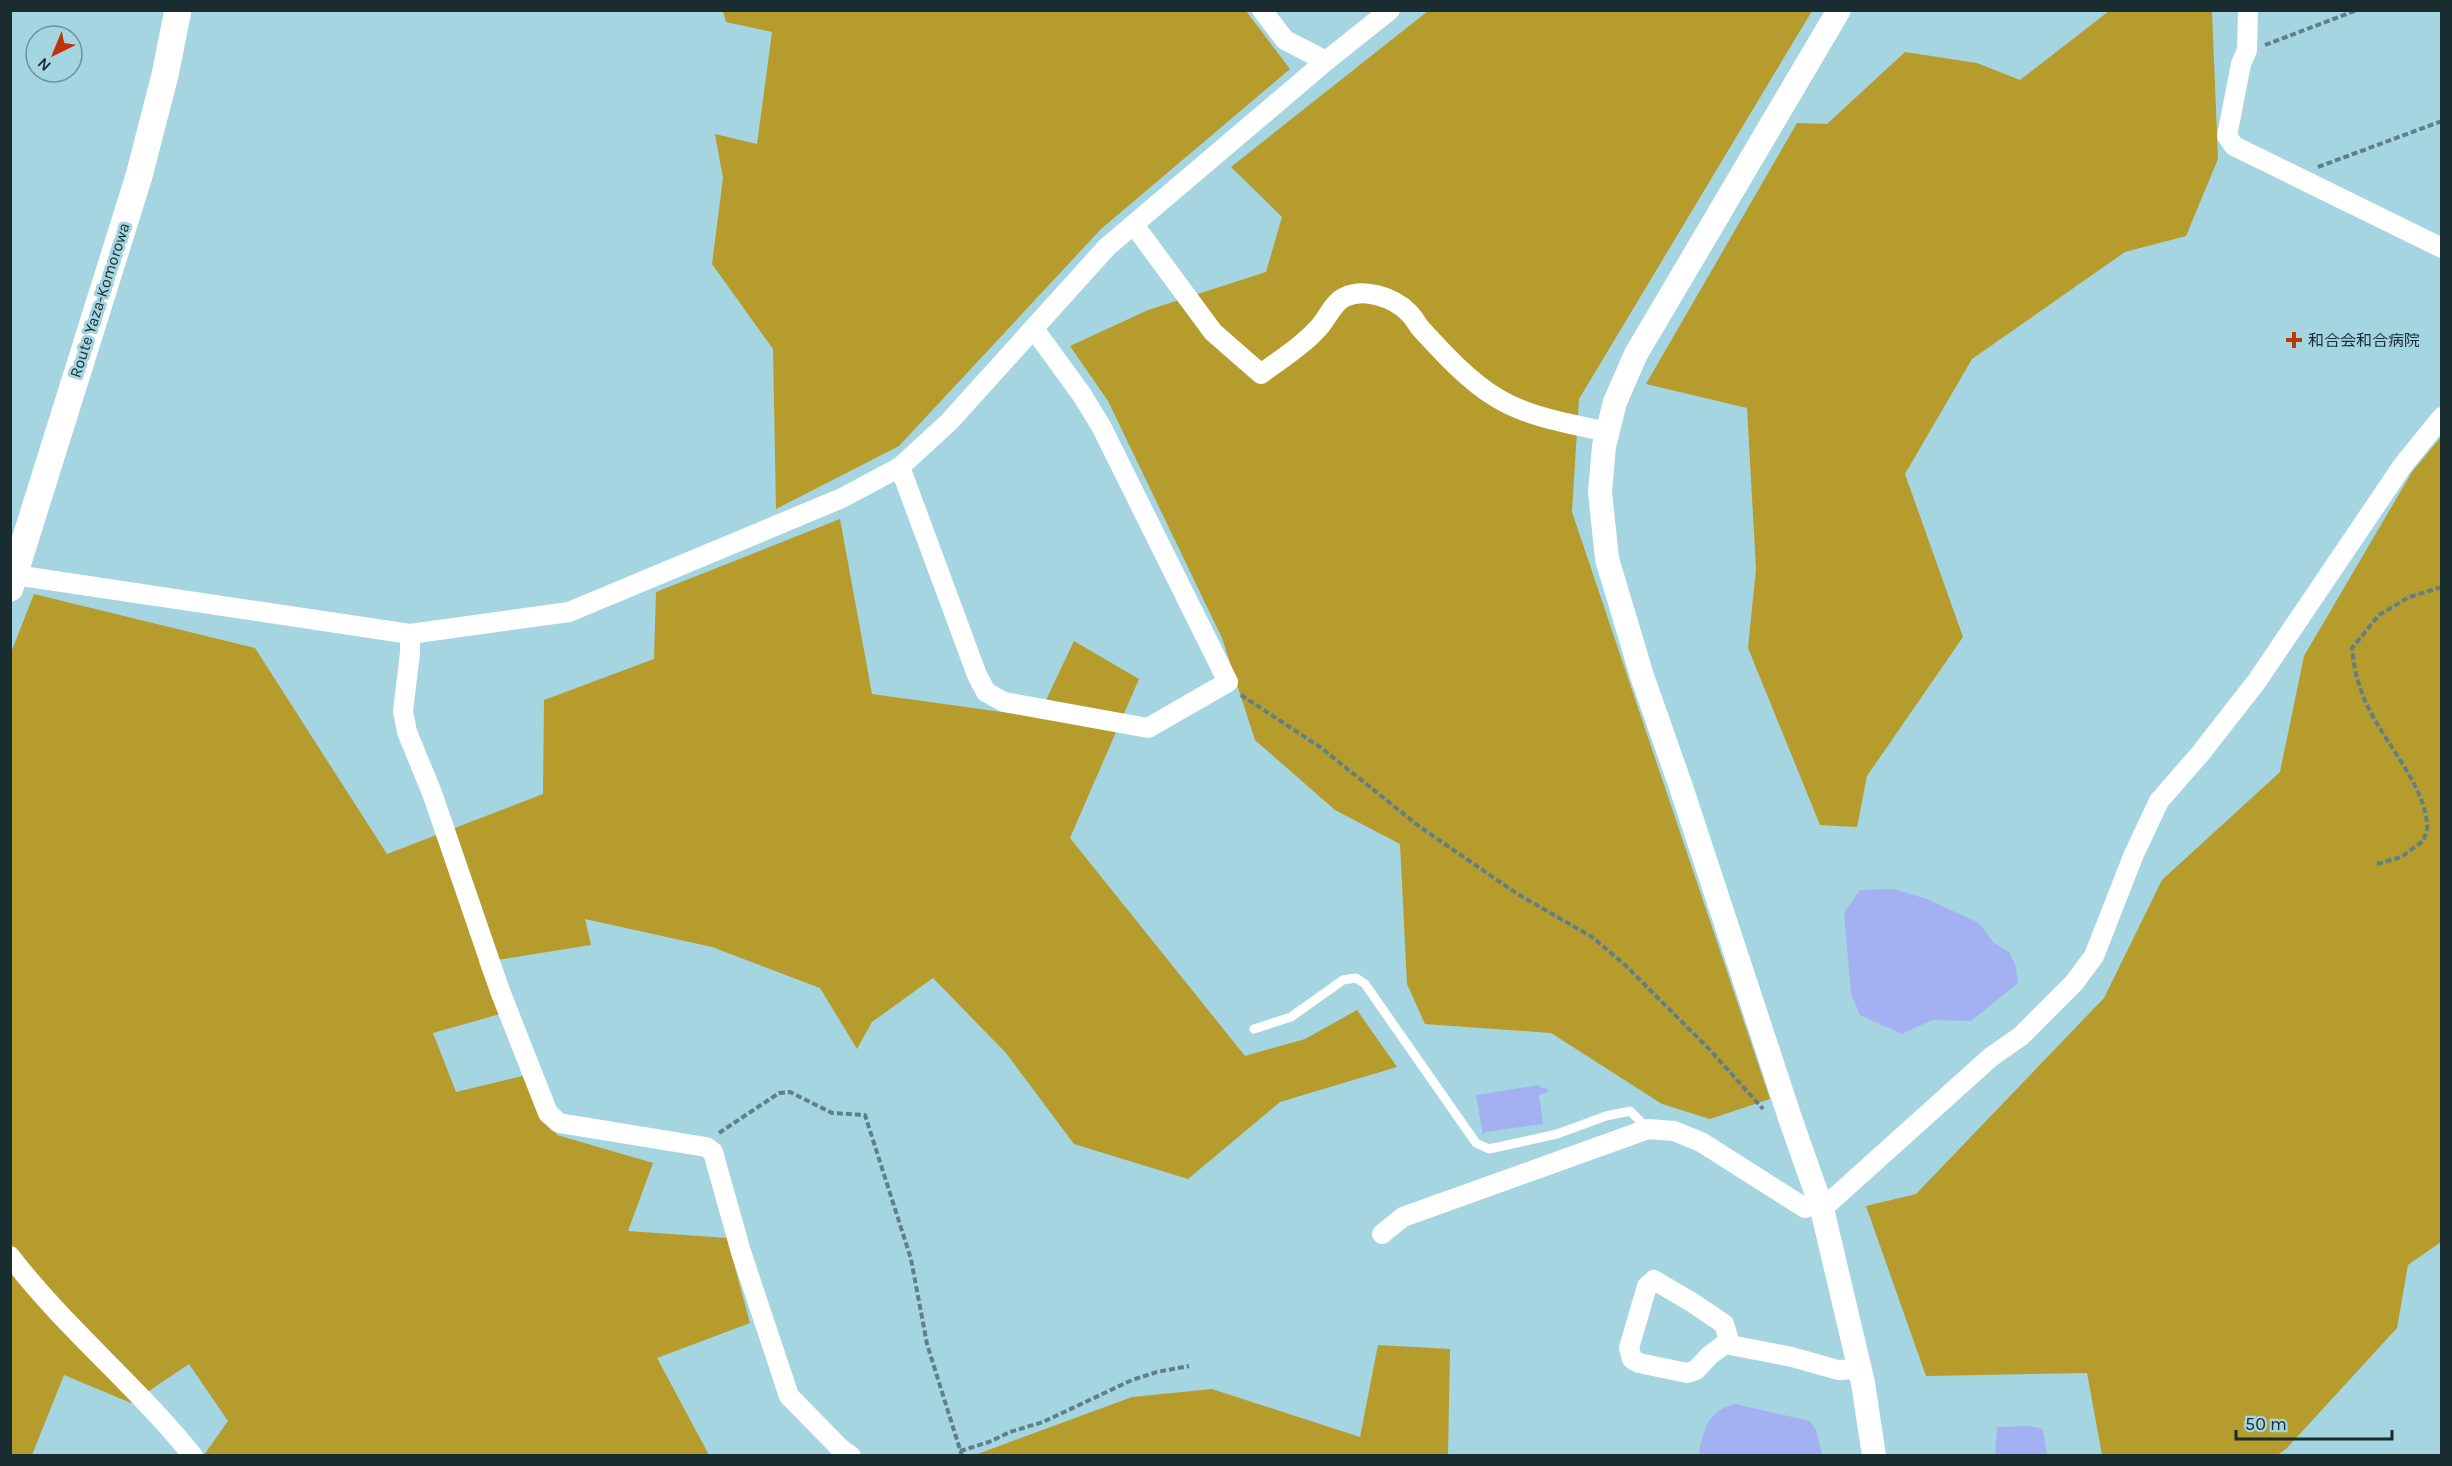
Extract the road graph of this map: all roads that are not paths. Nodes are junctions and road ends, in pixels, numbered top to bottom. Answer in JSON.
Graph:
{"nodes":[{"id":1,"x":178,"y":10,"type":"edge"},
{"id":2,"x":1262,"y":10,"type":"edge"},
{"id":3,"x":1390,"y":10,"type":"edge"},
{"id":4,"x":1839,"y":10,"type":"edge"},
{"id":5,"x":2248,"y":10,"type":"edge"},
{"id":6,"x":1326,"y":61,"type":"junction"},
{"id":7,"x":1134,"y":225,"type":"junction"},
{"id":8,"x":2442,"y":248,"type":"edge"},
{"id":9,"x":1034,"y":329,"type":"junction"},
{"id":10,"x":2442,"y":417,"type":"edge"},
{"id":11,"x":1606,"y":432,"type":"junction"},
{"id":12,"x":900,"y":468,"type":"junction"},
{"id":13,"x":13,"y":581,"type":"edge"},
{"id":14,"x":410,"y":634,"type":"junction"},
{"id":15,"x":1254,"y":1029,"type":"dead end"},
{"id":16,"x":1648,"y":1129,"type":"junction"},
{"id":17,"x":1821,"y":1206,"type":"junction"},
{"id":18,"x":1382,"y":1234,"type":"dead end"},
{"id":19,"x":10,"y":1256,"type":"edge"},
{"id":20,"x":1725,"y":1344,"type":"junction"},
{"id":21,"x":1859,"y":1369,"type":"junction"},
{"id":22,"x":193,"y":1455,"type":"edge"},
{"id":23,"x":851,"y":1455,"type":"edge"},
{"id":24,"x":1874,"y":1455,"type":"edge"}],
"edges":[{"from":1,"to":13,"type":"main road","name":"Route Yaza-Komorowa"},
{"from":2,"to":6,"type":"street"},
{"from":3,"to":6,"type":"street"},
{"from":4,"to":11,"type":"street"},
{"from":5,"to":8,"type":"street"},
{"from":6,"to":7,"type":"street"},
{"from":7,"to":9,"type":"street"},
{"from":7,"to":11,"type":"street"},
{"from":9,"to":12,"type":"street"},
{"from":9,"to":12,"type":"street"},
{"from":10,"to":17,"type":"street"},
{"from":11,"to":17,"type":"street"},
{"from":12,"to":14,"type":"street"},
{"from":13,"to":14,"type":"street"},
{"from":14,"to":23,"type":"street"},
{"from":15,"to":16,"type":"lane"},
{"from":16,"to":17,"type":"street"},
{"from":16,"to":18,"type":"street"},
{"from":17,"to":21,"type":"street"},
{"from":19,"to":22,"type":"street"},
{"from":20,"to":20,"type":"street"},
{"from":20,"to":21,"type":"street"},
{"from":21,"to":24,"type":"street"}]}
